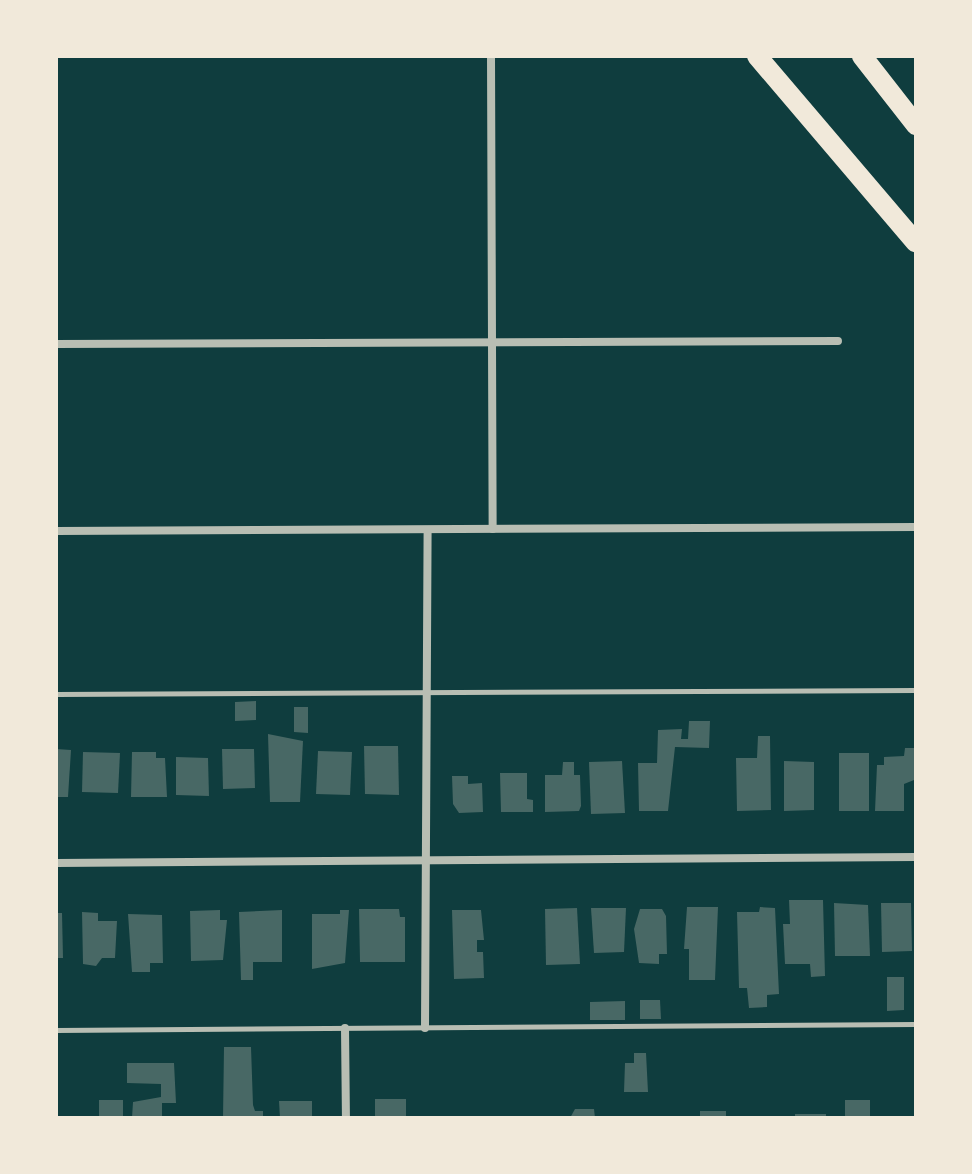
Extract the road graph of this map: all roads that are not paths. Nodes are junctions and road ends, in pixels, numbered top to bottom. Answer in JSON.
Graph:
{"nodes":[{"id":1,"x":491,"y":56,"type":"edge"},
{"id":2,"x":757,"y":56,"type":"edge"},
{"id":3,"x":862,"y":56,"type":"edge"},
{"id":4,"x":916,"y":125,"type":"edge"},
{"id":5,"x":916,"y":243,"type":"edge"},
{"id":6,"x":838,"y":341,"type":"dead end"},
{"id":7,"x":495,"y":343,"type":"junction"},
{"id":8,"x":56,"y":344,"type":"edge"},
{"id":9,"x":916,"y":527,"type":"edge"},
{"id":10,"x":493,"y":529,"type":"junction"},
{"id":11,"x":428,"y":530,"type":"junction"},
{"id":12,"x":56,"y":531,"type":"edge"},
{"id":13,"x":916,"y":690,"type":"edge"},
{"id":14,"x":427,"y":693,"type":"junction"},
{"id":15,"x":56,"y":694,"type":"edge"},
{"id":16,"x":916,"y":857,"type":"edge"},
{"id":17,"x":427,"y":860,"type":"junction"},
{"id":18,"x":56,"y":863,"type":"edge"},
{"id":19,"x":916,"y":1024,"type":"edge"},
{"id":20,"x":345,"y":1028,"type":"junction"},
{"id":21,"x":425,"y":1028,"type":"junction"},
{"id":22,"x":56,"y":1030,"type":"edge"},
{"id":23,"x":346,"y":1118,"type":"edge"}],
"edges":[{"from":1,"to":7,"type":"street"},
{"from":2,"to":5,"type":"highway"},
{"from":3,"to":4,"type":"highway"},
{"from":6,"to":7,"type":"street"},
{"from":7,"to":8,"type":"street"},
{"from":7,"to":10,"type":"street"},
{"from":9,"to":10,"type":"street"},
{"from":10,"to":11,"type":"street"},
{"from":11,"to":12,"type":"street"},
{"from":11,"to":14,"type":"street"},
{"from":13,"to":14,"type":"lane"},
{"from":14,"to":15,"type":"lane"},
{"from":14,"to":17,"type":"street"},
{"from":16,"to":17,"type":"street"},
{"from":17,"to":18,"type":"street"},
{"from":17,"to":21,"type":"street"},
{"from":19,"to":21,"type":"lane"},
{"from":20,"to":21,"type":"lane"},
{"from":20,"to":22,"type":"lane"},
{"from":20,"to":23,"type":"street"}]}
